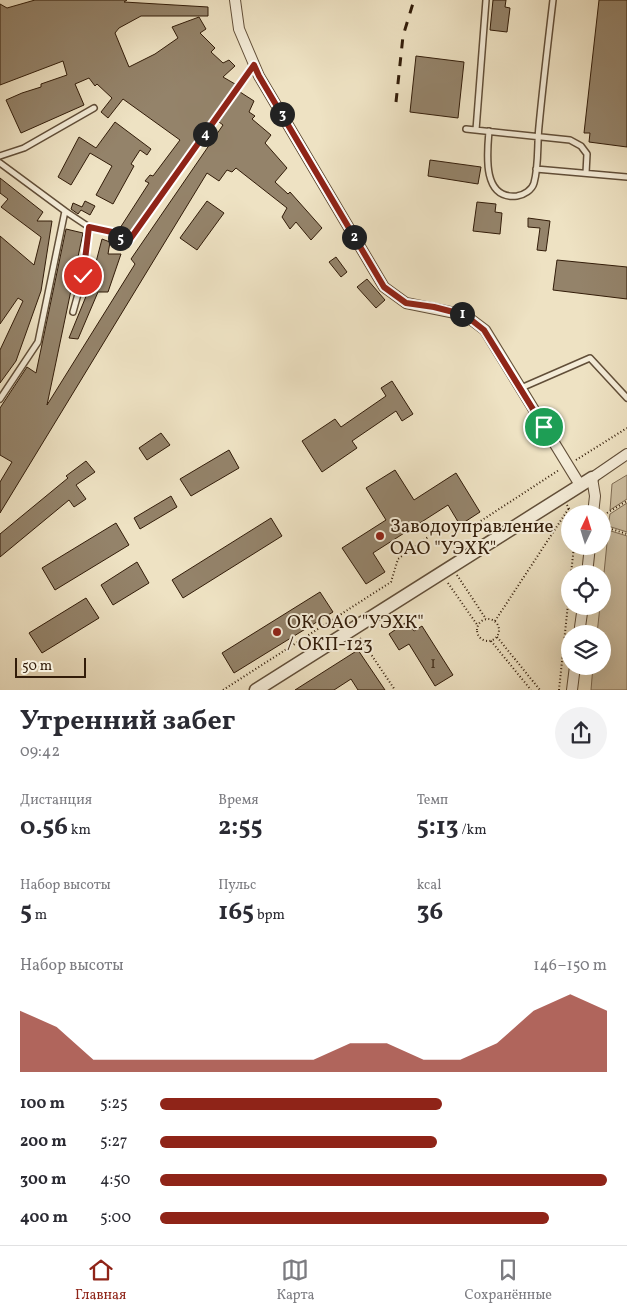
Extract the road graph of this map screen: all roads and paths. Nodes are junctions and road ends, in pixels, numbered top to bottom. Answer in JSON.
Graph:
{"nodes":[{"id":1,"x":235,"y":0,"type":"edge"},
{"id":2,"x":486,"y":0,"type":"edge"},
{"id":3,"x":553,"y":0,"type":"edge"},
{"id":4,"x":254,"y":65,"type":"junction"},
{"id":5,"x":94,"y":108,"type":"dead end"},
{"id":6,"x":466,"y":129,"type":"dead end"},
{"id":7,"x":476,"y":130,"type":"junction"},
{"id":8,"x":489,"y":131,"type":"junction"},
{"id":9,"x":538,"y":137,"type":"junction"},
{"id":10,"x":0,"y":156,"type":"edge"},
{"id":11,"x":0,"y":163,"type":"edge"},
{"id":12,"x":536,"y":169,"type":"junction"},
{"id":13,"x":586,"y":172,"type":"junction"},
{"id":14,"x":627,"y":177,"type":"edge"},
{"id":15,"x":65,"y":210,"type":"junction"},
{"id":16,"x":89,"y":227,"type":"junction"},
{"id":17,"x":73,"y":312,"type":"dead end"},
{"id":18,"x":521,"y":388,"type":"junction"},
{"id":19,"x":627,"y":398,"type":"edge"},
{"id":20,"x":0,"y":399,"type":"edge"},
{"id":21,"x":627,"y":428,"type":"edge"},
{"id":22,"x":627,"y":454,"type":"edge"},
{"id":23,"x":568,"y":465,"type":"junction"},
{"id":24,"x":592,"y":478,"type":"junction"},
{"id":25,"x":580,"y":485,"type":"junction"},
{"id":26,"x":627,"y":500,"type":"edge"},
{"id":27,"x":594,"y":505,"type":"edge"},
{"id":28,"x":611,"y":511,"type":"edge"},
{"id":29,"x":561,"y":520,"type":"edge"},
{"id":30,"x":611,"y":529,"type":"edge"},
{"id":31,"x":627,"y":534,"type":"edge"},
{"id":32,"x":454,"y":571,"type":"dead end"},
{"id":33,"x":444,"y":578,"type":"dead end"},
{"id":34,"x":567,"y":615,"type":"edge"},
{"id":35,"x":486,"y":619,"type":"junction"},
{"id":36,"x":495,"y":621,"type":"junction"},
{"id":37,"x":478,"y":626,"type":"junction"},
{"id":38,"x":358,"y":633,"type":"dead end"},
{"id":39,"x":498,"y":637,"type":"junction"},
{"id":40,"x":491,"y":641,"type":"junction"},
{"id":41,"x":574,"y":675,"type":"edge"},
{"id":42,"x":223,"y":690,"type":"edge"},
{"id":43,"x":256,"y":690,"type":"edge"},
{"id":44,"x":395,"y":690,"type":"edge"},
{"id":45,"x":531,"y":690,"type":"edge"},
{"id":46,"x":540,"y":690,"type":"edge"},
{"id":47,"x":559,"y":690,"type":"edge"},
{"id":48,"x":572,"y":690,"type":"edge"}],
"edges":[{"from":1,"to":4,"type":"street"},
{"from":2,"to":7,"type":"lane"},
{"from":3,"to":9,"type":"lane"},
{"from":4,"to":16,"type":"lane"},
{"from":4,"to":18,"type":"street"},
{"from":5,"to":10,"type":"lane"},
{"from":6,"to":7,"type":"lane"},
{"from":7,"to":8,"type":"lane"},
{"from":8,"to":9,"type":"lane"},
{"from":8,"to":12,"type":"lane"},
{"from":9,"to":12,"type":"lane"},
{"from":9,"to":13,"type":"lane"},
{"from":11,"to":15,"type":"lane"},
{"from":12,"to":13,"type":"lane"},
{"from":13,"to":14,"type":"lane"},
{"from":15,"to":16,"type":"lane"},
{"from":15,"to":20,"type":"lane"},
{"from":16,"to":17,"type":"lane"},
{"from":18,"to":19,"type":"lane"},
{"from":18,"to":23,"type":"street"},
{"from":21,"to":23,"type":"path"},
{"from":22,"to":24,"type":"street"},
{"from":23,"to":25,"type":"street"},
{"from":23,"to":42,"type":"path"},
{"from":24,"to":25,"type":"street"},
{"from":24,"to":27,"type":"street"},
{"from":25,"to":43,"type":"street"},
{"from":26,"to":28,"type":"path"},
{"from":29,"to":36,"type":"path"},
{"from":30,"to":31,"type":"path"},
{"from":32,"to":35,"type":"path"},
{"from":33,"to":37,"type":"path"},
{"from":34,"to":47,"type":"path"},
{"from":35,"to":36,"type":"path"},
{"from":35,"to":37,"type":"path"},
{"from":36,"to":39,"type":"path"},
{"from":37,"to":40,"type":"path"},
{"from":38,"to":44,"type":"path"},
{"from":39,"to":40,"type":"path"},
{"from":39,"to":46,"type":"path"},
{"from":40,"to":45,"type":"path"},
{"from":41,"to":48,"type":"street"}]}
